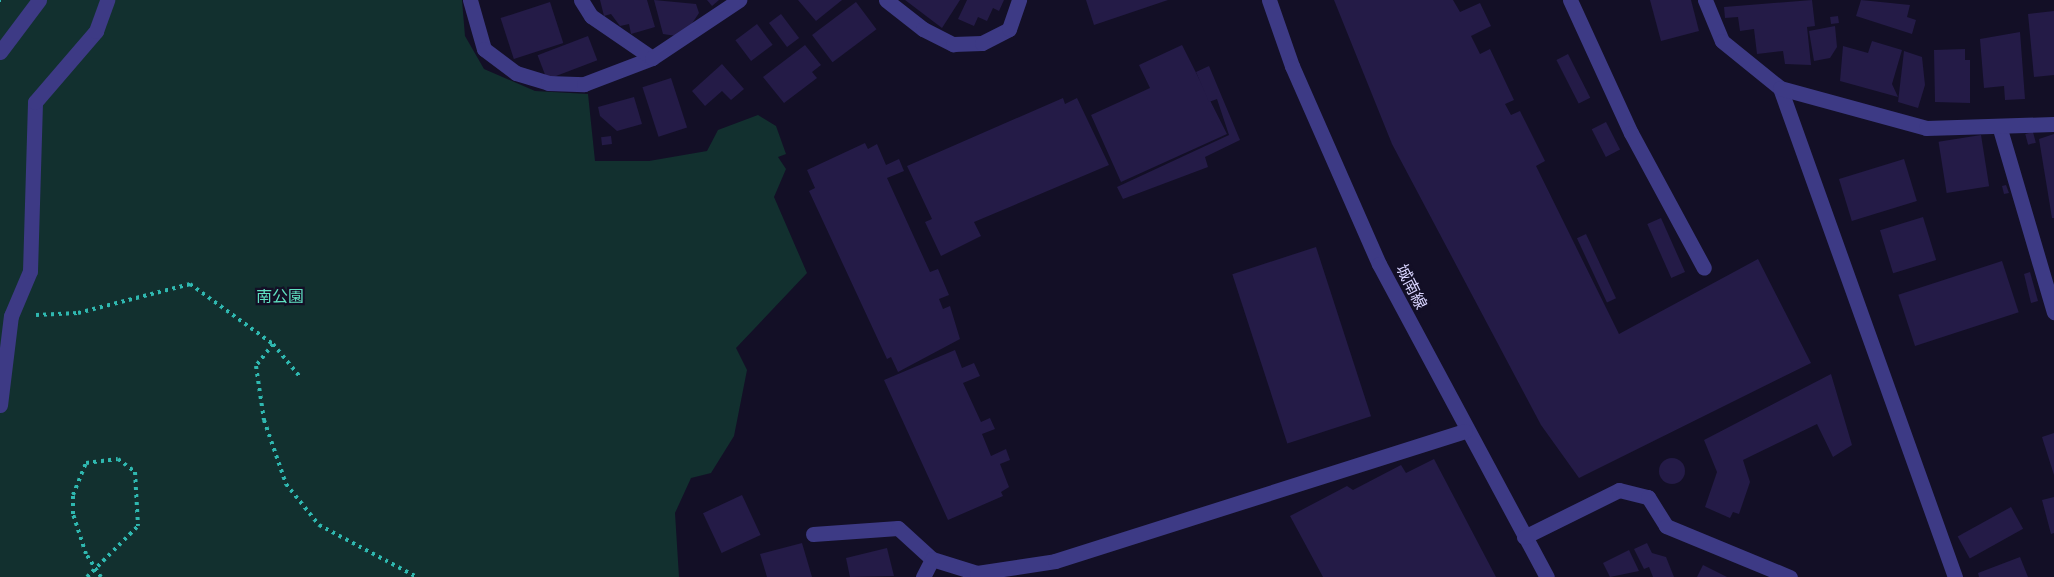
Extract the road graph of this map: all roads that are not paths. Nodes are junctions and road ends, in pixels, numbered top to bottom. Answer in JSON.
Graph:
{"nodes":[{"id":1,"x":39,"y":0,"type":"edge"},
{"id":2,"x":106,"y":0,"type":"edge"},
{"id":3,"x":470,"y":0,"type":"edge"},
{"id":4,"x":581,"y":0,"type":"edge"},
{"id":5,"x":739,"y":0,"type":"edge"},
{"id":6,"x":886,"y":0,"type":"edge"},
{"id":7,"x":1019,"y":0,"type":"edge"},
{"id":8,"x":1269,"y":0,"type":"edge"},
{"id":9,"x":1570,"y":0,"type":"edge"},
{"id":10,"x":1705,"y":0,"type":"edge"},
{"id":11,"x":0,"y":52,"type":"edge"},
{"id":12,"x":652,"y":58,"type":"junction"},
{"id":13,"x":1780,"y":88,"type":"junction"},
{"id":14,"x":2054,"y":124,"type":"edge"},
{"id":15,"x":2000,"y":129,"type":"junction"},
{"id":16,"x":1704,"y":268,"type":"dead end"},
{"id":17,"x":2054,"y":312,"type":"edge"},
{"id":18,"x":0,"y":405,"type":"edge"},
{"id":19,"x":1465,"y":431,"type":"junction"},
{"id":20,"x":813,"y":534,"type":"dead end"},
{"id":21,"x":1524,"y":537,"type":"junction"},
{"id":22,"x":932,"y":559,"type":"junction"},
{"id":23,"x":923,"y":577,"type":"edge"},
{"id":24,"x":1547,"y":577,"type":"edge"},
{"id":25,"x":1790,"y":577,"type":"edge"},
{"id":26,"x":1955,"y":577,"type":"edge"}],
"edges":[{"from":1,"to":11,"type":"street"},
{"from":2,"to":18,"type":"street"},
{"from":3,"to":12,"type":"street"},
{"from":4,"to":12,"type":"street"},
{"from":5,"to":12,"type":"street"},
{"from":6,"to":7,"type":"street"},
{"from":8,"to":19,"type":"street","name":"城南線"},
{"from":9,"to":16,"type":"street"},
{"from":10,"to":13,"type":"street"},
{"from":13,"to":15,"type":"street"},
{"from":13,"to":26,"type":"street"},
{"from":14,"to":15,"type":"street"},
{"from":15,"to":17,"type":"street"},
{"from":19,"to":21,"type":"street","name":"城南線"},
{"from":19,"to":22,"type":"street"},
{"from":20,"to":22,"type":"street"},
{"from":21,"to":24,"type":"street","name":"城南線"},
{"from":21,"to":25,"type":"street"},
{"from":22,"to":23,"type":"street"}]}
